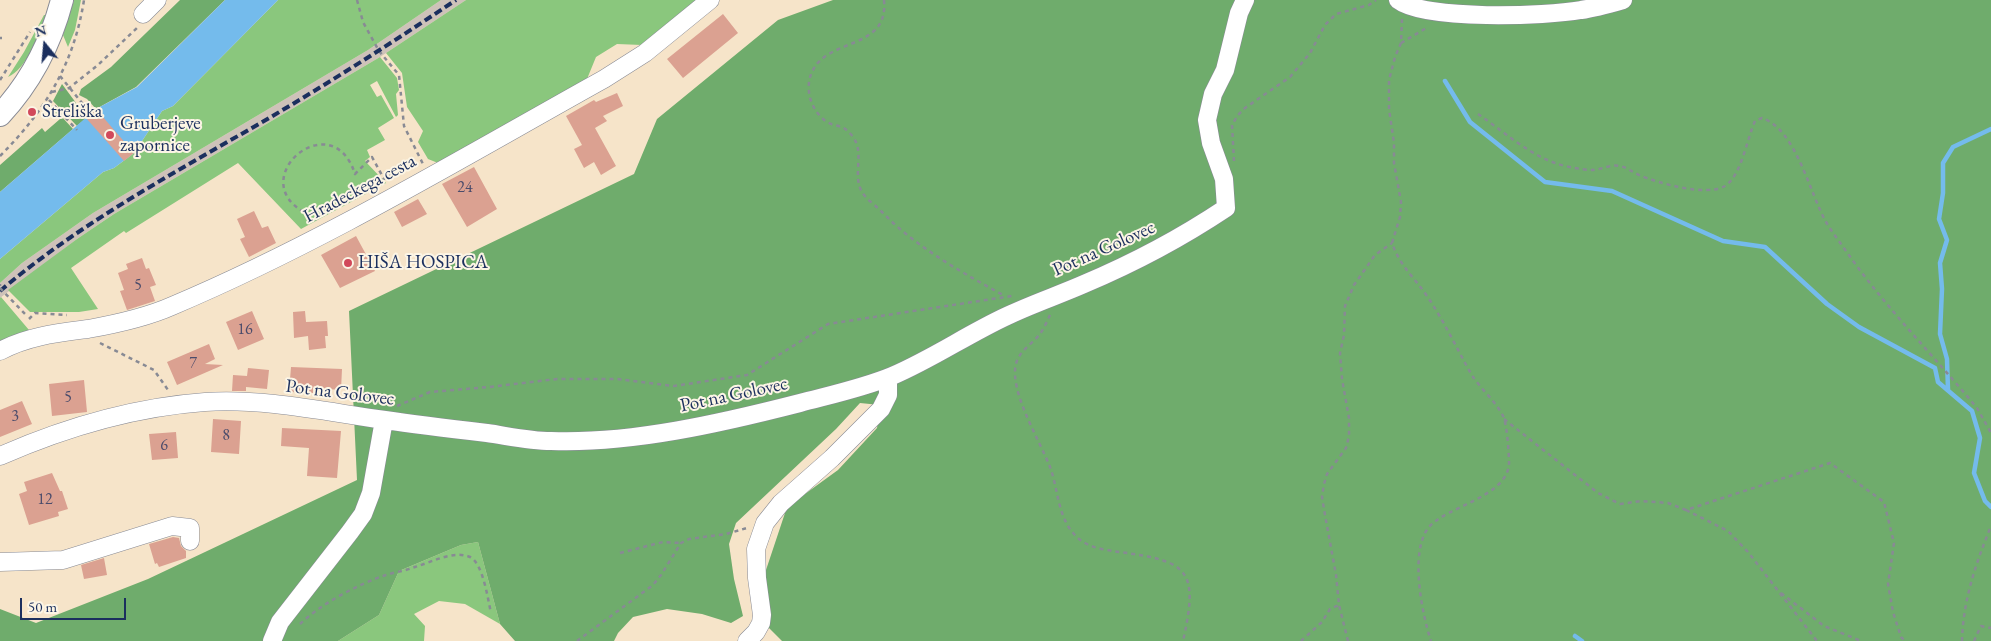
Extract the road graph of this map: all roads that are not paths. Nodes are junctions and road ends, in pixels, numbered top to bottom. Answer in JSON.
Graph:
{"nodes":[{"id":1,"x":62,"y":0,"type":"edge"},
{"id":2,"x":157,"y":0,"type":"edge"},
{"id":3,"x":710,"y":0,"type":"edge"},
{"id":4,"x":1245,"y":0,"type":"edge"},
{"id":5,"x":1623,"y":0,"type":"edge"},
{"id":6,"x":1400,"y":2,"type":"edge"},
{"id":7,"x":142,"y":20,"type":"road end"},
{"id":8,"x":0,"y":115,"type":"edge"},
{"id":9,"x":0,"y":351,"type":"edge"},
{"id":10,"x":888,"y":378,"type":"junction"},
{"id":11,"x":379,"y":419,"type":"junction"},
{"id":12,"x":0,"y":456,"type":"edge"},
{"id":13,"x":190,"y":541,"type":"dead end"},
{"id":14,"x":0,"y":562,"type":"edge"},
{"id":15,"x":272,"y":641,"type":"edge"},
{"id":16,"x":747,"y":641,"type":"edge"}],
"edges":[{"from":1,"to":8,"type":"main road"},
{"from":2,"to":7,"type":"street"},
{"from":3,"to":9,"type":"street","name":"Hradeckega cesta"},
{"from":4,"to":10,"type":"street","name":"Pot na Golovec"},
{"from":5,"to":6,"type":"street"},
{"from":10,"to":11,"type":"street","name":"Pot na Golovec"},
{"from":10,"to":16,"type":"street"},
{"from":11,"to":12,"type":"street","name":"Pot na Golovec"},
{"from":11,"to":15,"type":"street"},
{"from":13,"to":14,"type":"street"}]}
